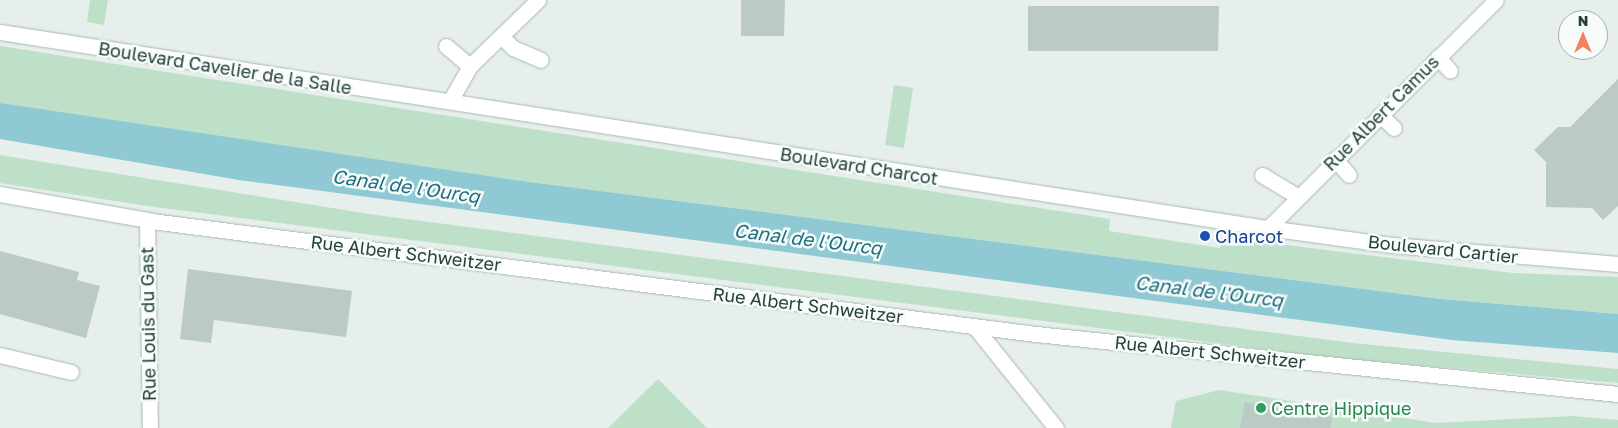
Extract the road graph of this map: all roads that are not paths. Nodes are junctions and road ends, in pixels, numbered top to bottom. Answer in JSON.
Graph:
{"nodes":[{"id":1,"x":538,"y":0,"type":"edge"},
{"id":2,"x":1496,"y":0,"type":"edge"},
{"id":3,"x":0,"y":32,"type":"edge"},
{"id":4,"x":501,"y":36,"type":"junction"},
{"id":5,"x":446,"y":46,"type":"dead end"},
{"id":6,"x":1438,"y":58,"type":"junction"},
{"id":7,"x":541,"y":60,"type":"dead end"},
{"id":8,"x":470,"y":66,"type":"junction"},
{"id":9,"x":1450,"y":71,"type":"dead end"},
{"id":10,"x":450,"y":101,"type":"junction"},
{"id":11,"x":1380,"y":114,"type":"junction"},
{"id":12,"x":1394,"y":128,"type":"dead end"},
{"id":13,"x":1335,"y":159,"type":"junction"},
{"id":14,"x":1262,"y":175,"type":"dead end"},
{"id":15,"x":1349,"y":175,"type":"dead end"},
{"id":16,"x":0,"y":194,"type":"edge"},
{"id":17,"x":1297,"y":196,"type":"junction"},
{"id":18,"x":147,"y":220,"type":"junction"},
{"id":19,"x":1268,"y":228,"type":"junction"},
{"id":20,"x":1618,"y":264,"type":"edge"},
{"id":21,"x":974,"y":326,"type":"junction"},
{"id":22,"x":0,"y":354,"type":"edge"},
{"id":23,"x":71,"y":372,"type":"dead end"},
{"id":24,"x":1618,"y":394,"type":"edge"},
{"id":25,"x":150,"y":428,"type":"edge"},
{"id":26,"x":1056,"y":428,"type":"edge"}],
"edges":[{"from":1,"to":4,"type":"street"},
{"from":2,"to":6,"type":"street","name":"Rue Albert Camus"},
{"from":3,"to":10,"type":"street","name":"Boulevard Cavelier de la Salle"},
{"from":4,"to":7,"type":"street"},
{"from":4,"to":8,"type":"street"},
{"from":5,"to":8,"type":"street"},
{"from":6,"to":9,"type":"street"},
{"from":6,"to":11,"type":"street","name":"Rue Albert Camus"},
{"from":8,"to":10,"type":"street"},
{"from":10,"to":19,"type":"street","name":"Boulevard Charcot"},
{"from":11,"to":12,"type":"street"},
{"from":11,"to":13,"type":"street","name":"Rue Albert Camus"},
{"from":13,"to":15,"type":"street"},
{"from":13,"to":17,"type":"street","name":"Rue Albert Camus"},
{"from":14,"to":17,"type":"street"},
{"from":16,"to":18,"type":"street","name":"Rue Albert Schweitzer"},
{"from":17,"to":19,"type":"street","name":"Rue Albert Camus"},
{"from":18,"to":21,"type":"street","name":"Rue Albert Schweitzer"},
{"from":18,"to":25,"type":"street","name":"Rue Louis du Gast"},
{"from":19,"to":20,"type":"street","name":"Boulevard Cartier"},
{"from":21,"to":24,"type":"street","name":"Rue Albert Schweitzer"},
{"from":21,"to":26,"type":"street"},
{"from":22,"to":23,"type":"street"}]}
